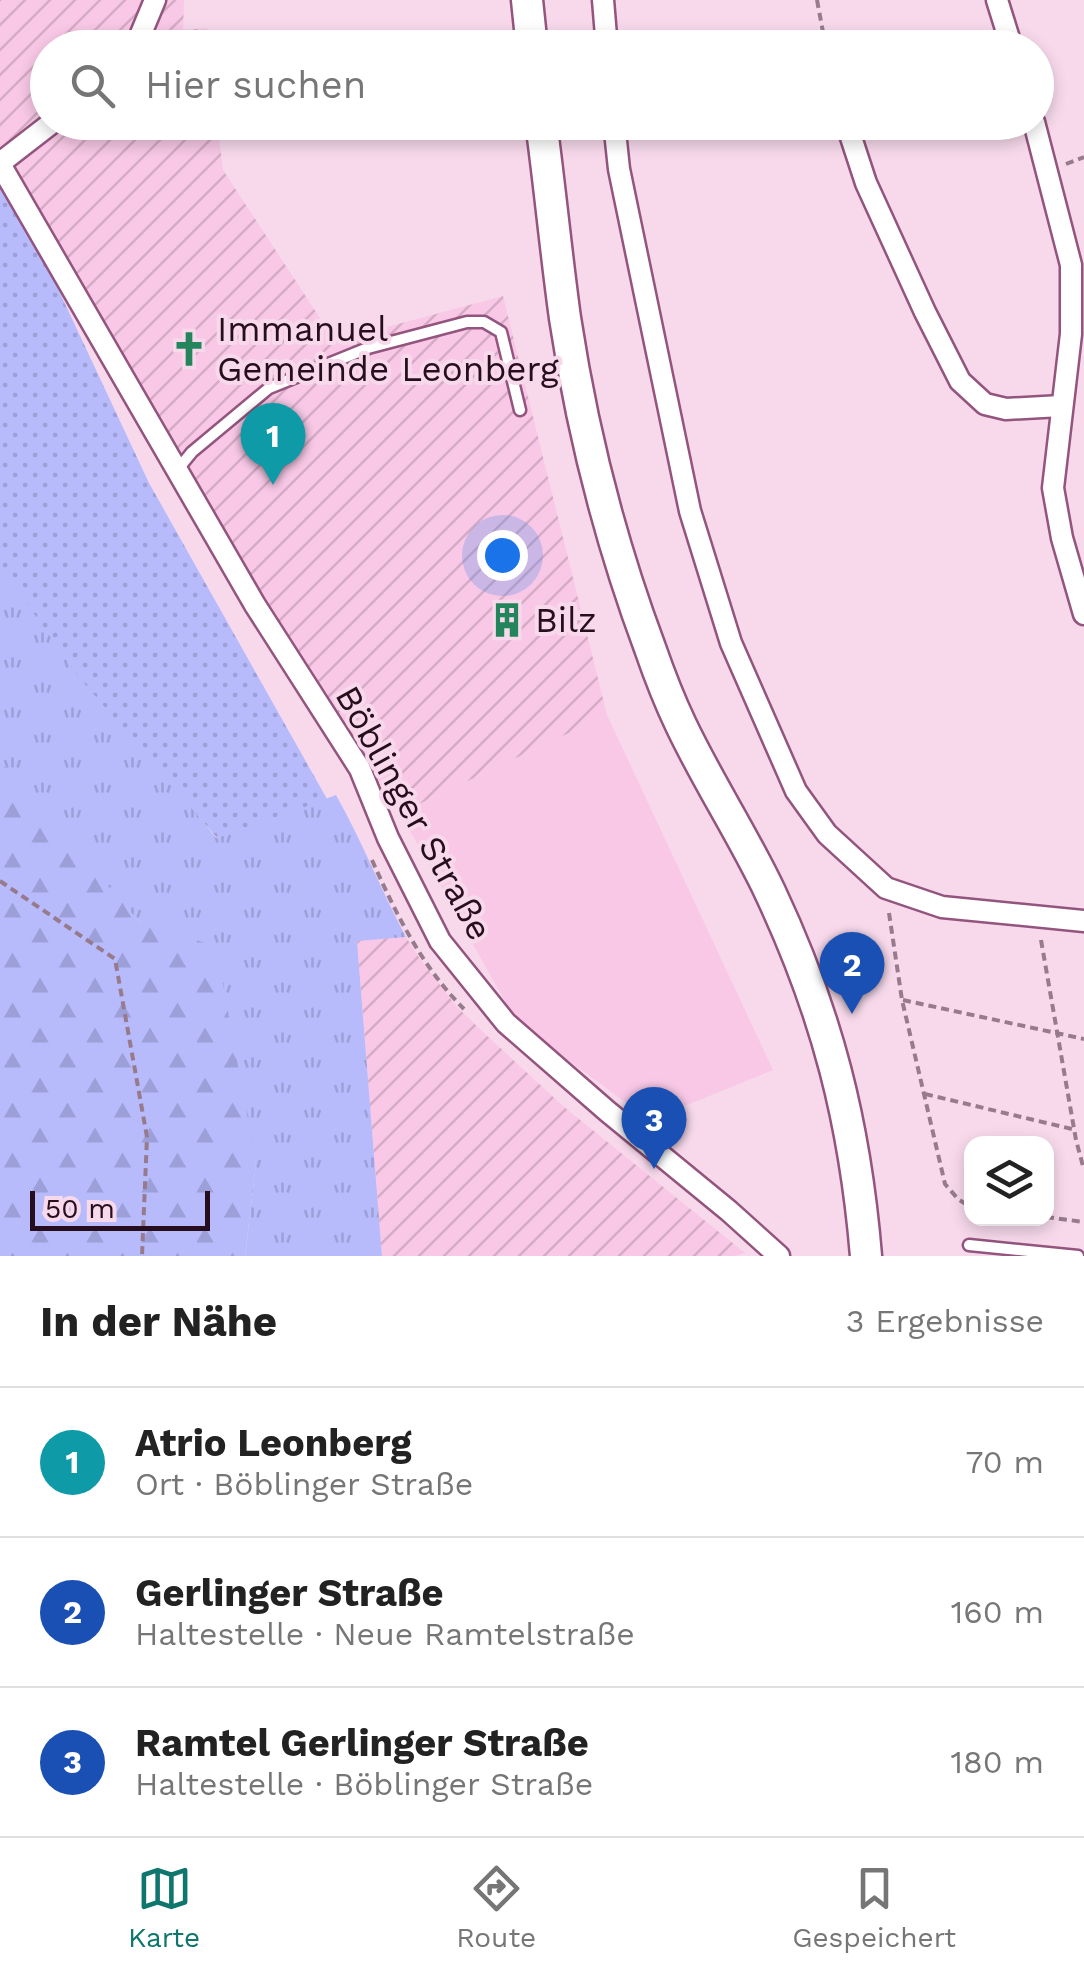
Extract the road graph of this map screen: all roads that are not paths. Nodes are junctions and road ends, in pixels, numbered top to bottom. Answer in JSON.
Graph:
{"nodes":[{"id":1,"x":155,"y":0,"type":"edge"},
{"id":2,"x":527,"y":0,"type":"edge"},
{"id":3,"x":603,"y":0,"type":"edge"},
{"id":4,"x":997,"y":0,"type":"edge"},
{"id":5,"x":142,"y":30,"type":"edge"},
{"id":6,"x":530,"y":30,"type":"edge"},
{"id":7,"x":606,"y":30,"type":"edge"},
{"id":8,"x":1006,"y":30,"type":"edge"},
{"id":9,"x":31,"y":140,"type":"edge"},
{"id":10,"x":543,"y":140,"type":"edge"},
{"id":11,"x":616,"y":140,"type":"edge"},
{"id":12,"x":852,"y":140,"type":"edge"},
{"id":13,"x":1039,"y":140,"type":"edge"},
{"id":14,"x":0,"y":164,"type":"edge"},
{"id":15,"x":1062,"y":406,"type":"junction"},
{"id":16,"x":520,"y":410,"type":"dead end"},
{"id":17,"x":177,"y":470,"type":"junction"},
{"id":18,"x":1084,"y":614,"type":"edge"},
{"id":19,"x":1084,"y":921,"type":"edge"},
{"id":20,"x":969,"y":1245,"type":"dead end"},
{"id":21,"x":779,"y":1256,"type":"edge"},
{"id":22,"x":866,"y":1256,"type":"edge"},
{"id":23,"x":1078,"y":1256,"type":"edge"}],
"edges":[{"from":1,"to":5,"type":"street"},
{"from":2,"to":6,"type":"main road"},
{"from":3,"to":7,"type":"street"},
{"from":4,"to":8,"type":"street"},
{"from":9,"to":14,"type":"street","name":"Böblinger Straße"},
{"from":10,"to":22,"type":"main road"},
{"from":11,"to":19,"type":"street"},
{"from":12,"to":15,"type":"street"},
{"from":13,"to":15,"type":"street"},
{"from":14,"to":17,"type":"street","name":"Böblinger Straße"},
{"from":15,"to":18,"type":"street"},
{"from":16,"to":17,"type":"lane"},
{"from":17,"to":21,"type":"street","name":"Böblinger Straße"},
{"from":20,"to":23,"type":"lane"}]}
